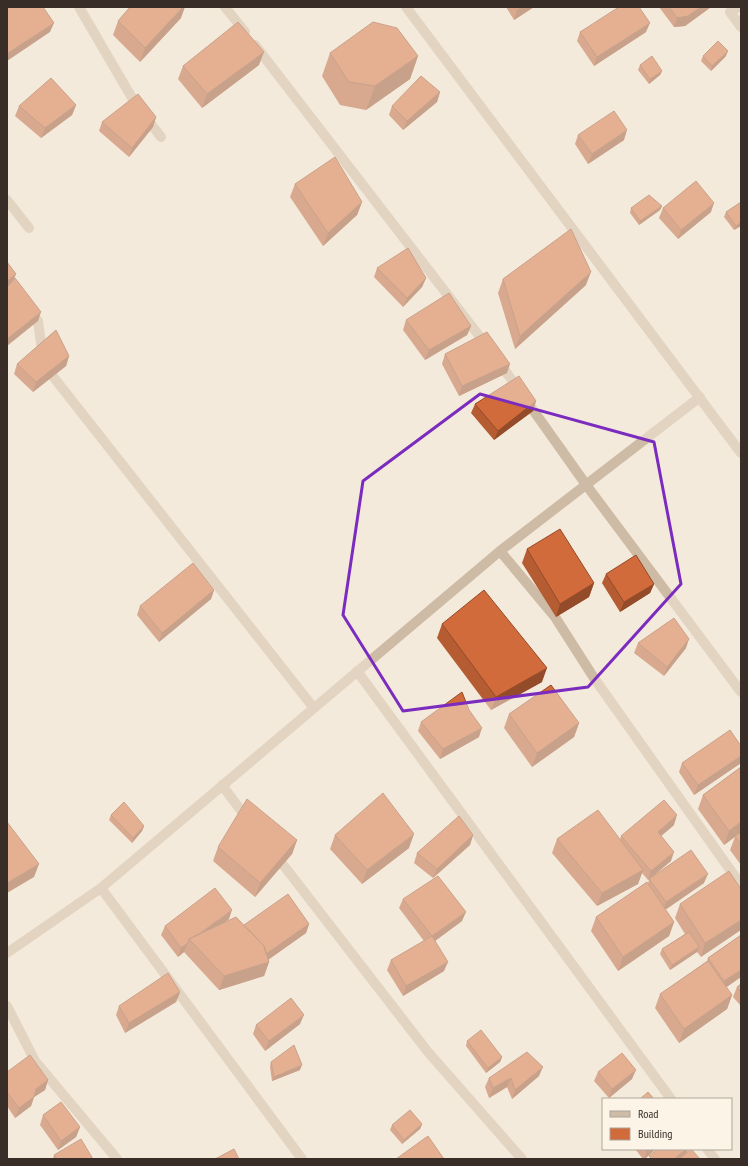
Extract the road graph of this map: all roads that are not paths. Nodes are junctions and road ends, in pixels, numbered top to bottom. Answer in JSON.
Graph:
{"nodes":[{"id":1,"x":79,"y":7,"type":"edge"},
{"id":2,"x":225,"y":7,"type":"edge"},
{"id":3,"x":406,"y":7,"type":"edge"},
{"id":4,"x":738,"y":7,"type":"edge"},
{"id":5,"x":741,"y":27,"type":"edge"},
{"id":6,"x":161,"y":137,"type":"dead end"},
{"id":7,"x":7,"y":200,"type":"edge"},
{"id":8,"x":28,"y":228,"type":"dead end"},
{"id":9,"x":38,"y":321,"type":"edge"},
{"id":10,"x":700,"y":397,"type":"junction"},
{"id":11,"x":741,"y":454,"type":"edge"},
{"id":12,"x":587,"y":486,"type":"junction"},
{"id":13,"x":500,"y":551,"type":"junction"},
{"id":14,"x":357,"y":671,"type":"junction"},
{"id":15,"x":741,"y":692,"type":"edge"},
{"id":16,"x":313,"y":708,"type":"junction"},
{"id":17,"x":222,"y":785,"type":"junction"},
{"id":18,"x":252,"y":825,"type":"edge"},
{"id":19,"x":267,"y":844,"type":"edge"},
{"id":20,"x":741,"y":885,"type":"edge"},
{"id":21,"x":101,"y":888,"type":"junction"},
{"id":22,"x":7,"y":953,"type":"edge"},
{"id":23,"x":7,"y":1006,"type":"edge"},
{"id":24,"x":670,"y":1098,"type":"edge"},
{"id":25,"x":708,"y":1150,"type":"edge"},
{"id":26,"x":117,"y":1159,"type":"edge"},
{"id":27,"x":302,"y":1159,"type":"edge"},
{"id":28,"x":522,"y":1159,"type":"edge"},
{"id":29,"x":715,"y":1159,"type":"edge"}],
"edges":[{"from":1,"to":6,"type":"street"},
{"from":2,"to":12,"type":"street"},
{"from":3,"to":10,"type":"street"},
{"from":4,"to":5,"type":"street"},
{"from":7,"to":8,"type":"street"},
{"from":9,"to":16,"type":"street"},
{"from":10,"to":11,"type":"street"},
{"from":10,"to":12,"type":"street"},
{"from":12,"to":13,"type":"street"},
{"from":12,"to":15,"type":"street"},
{"from":13,"to":14,"type":"street"},
{"from":13,"to":20,"type":"street"},
{"from":14,"to":16,"type":"street"},
{"from":14,"to":24,"type":"street"},
{"from":16,"to":17,"type":"street"},
{"from":17,"to":18,"type":"street"},
{"from":17,"to":21,"type":"street"},
{"from":19,"to":28,"type":"street"},
{"from":21,"to":22,"type":"street"},
{"from":21,"to":27,"type":"street"},
{"from":23,"to":26,"type":"street"},
{"from":25,"to":29,"type":"street"}]}
